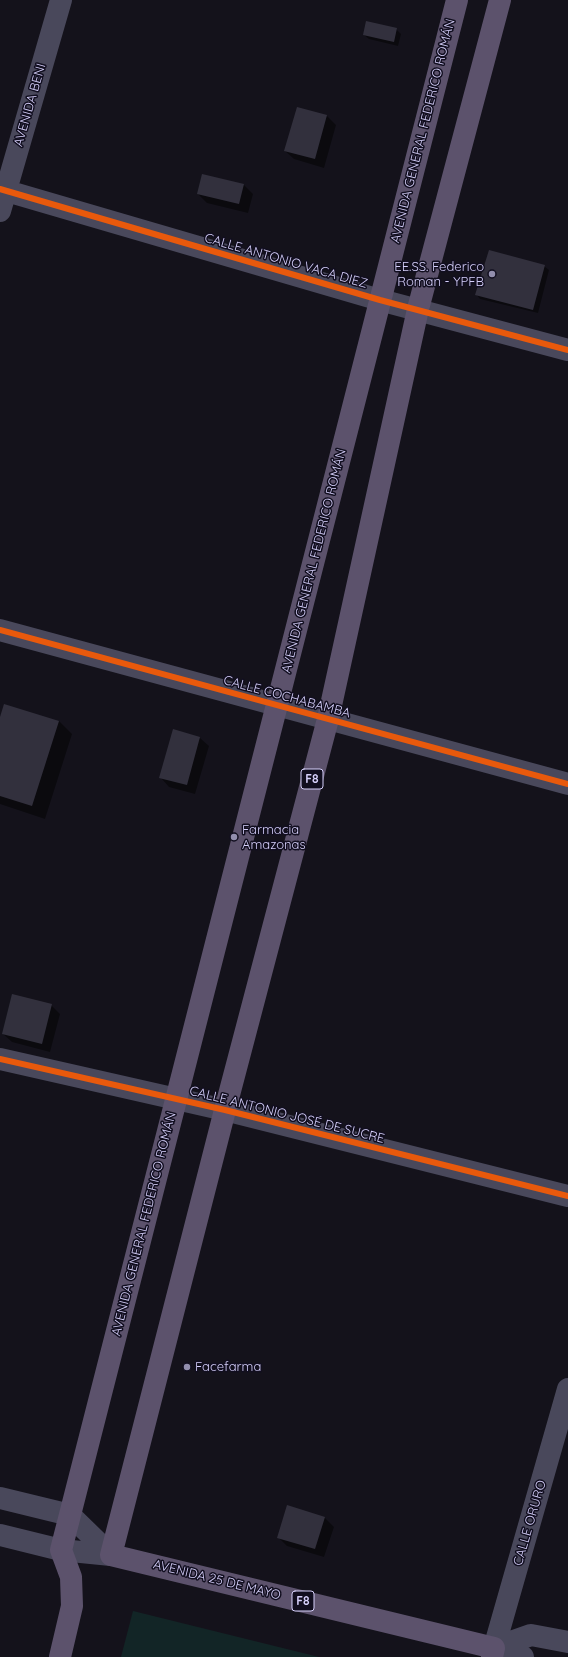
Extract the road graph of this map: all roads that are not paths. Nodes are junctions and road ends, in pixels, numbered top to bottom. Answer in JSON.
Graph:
{"nodes":[{"id":1,"x":61,"y":0,"type":"edge"},
{"id":2,"x":457,"y":0,"type":"edge"},
{"id":3,"x":500,"y":0,"type":"edge"},
{"id":4,"x":3,"y":189,"type":"edge"},
{"id":5,"x":0,"y":211,"type":"edge"},
{"id":6,"x":380,"y":300,"type":"junction"},
{"id":7,"x":418,"y":309,"type":"junction"},
{"id":8,"x":568,"y":350,"type":"edge"},
{"id":9,"x":0,"y":630,"type":"edge"},
{"id":10,"x":278,"y":706,"type":"junction"},
{"id":11,"x":328,"y":719,"type":"junction"},
{"id":12,"x":568,"y":784,"type":"edge"},
{"id":13,"x":0,"y":1059,"type":"edge"},
{"id":14,"x":176,"y":1099,"type":"junction"},
{"id":15,"x":225,"y":1110,"type":"junction"},
{"id":16,"x":568,"y":1196,"type":"edge"},
{"id":17,"x":568,"y":1389,"type":"edge"},
{"id":18,"x":0,"y":1498,"type":"edge"},
{"id":19,"x":70,"y":1515,"type":"junction"},
{"id":20,"x":0,"y":1535,"type":"edge"},
{"id":21,"x":61,"y":1550,"type":"junction"},
{"id":22,"x":111,"y":1555,"type":"junction"},
{"id":23,"x":568,"y":1642,"type":"edge"},
{"id":24,"x":493,"y":1652,"type":"edge"},
{"id":25,"x":60,"y":1657,"type":"edge"},
{"id":26,"x":523,"y":1657,"type":"edge"}],
"edges":[{"from":1,"to":4,"type":"street","name":"AVENIDA BENI"},
{"from":2,"to":6,"type":"main road","name":"AVENIDA GENERAL FEDERICO ROMÁN"},
{"from":3,"to":7,"type":"main road","number":"F8"},
{"from":4,"to":5,"type":"street","name":"AVENIDA BENI"},
{"from":4,"to":6,"type":"street","name":"CALLE ANTONIO VACA DIEZ"},
{"from":6,"to":7,"type":"street","name":"CALLE ANTONIO VACA DIEZ"},
{"from":6,"to":10,"type":"main road","name":"AVENIDA GENERAL FEDERICO ROMÁN"},
{"from":7,"to":8,"type":"street","name":"CALLE ANTONIO VACA DIEZ"},
{"from":7,"to":11,"type":"main road","number":"F8"},
{"from":9,"to":10,"type":"street","name":"CALLE COCHABAMBA"},
{"from":10,"to":11,"type":"street","name":"CALLE COCHABAMBA"},
{"from":10,"to":14,"type":"main road","name":"AVENIDA GENERAL FEDERICO ROMÁN"},
{"from":11,"to":12,"type":"street","name":"CALLE COCHABAMBA"},
{"from":11,"to":15,"type":"main road","number":"F8"},
{"from":13,"to":14,"type":"street","name":"CALLE ANTONIO JOSÉ DE SUCRE"},
{"from":14,"to":15,"type":"street","name":"CALLE ANTONIO JOSÉ DE SUCRE"},
{"from":14,"to":19,"type":"main road","name":"AVENIDA GENERAL FEDERICO ROMÁN"},
{"from":15,"to":16,"type":"street","name":"CALLE ANTONIO JOSÉ DE SUCRE"},
{"from":15,"to":22,"type":"main road","number":"F8"},
{"from":17,"to":24,"type":"street","name":"CALLE ORURO"},
{"from":18,"to":19,"type":"street"},
{"from":19,"to":21,"type":"main road","name":"AVENIDA GENERAL FEDERICO ROMÁN"},
{"from":19,"to":22,"type":"street"},
{"from":20,"to":21,"type":"street"},
{"from":21,"to":22,"type":"street"},
{"from":21,"to":25,"type":"main road"},
{"from":22,"to":24,"type":"main road","name":"AVENIDA 25 DE MAYO","number":"F8"},
{"from":23,"to":24,"type":"street"},
{"from":24,"to":26,"type":"street","name":"AVENIDA 25 DE MAYO"}]}
